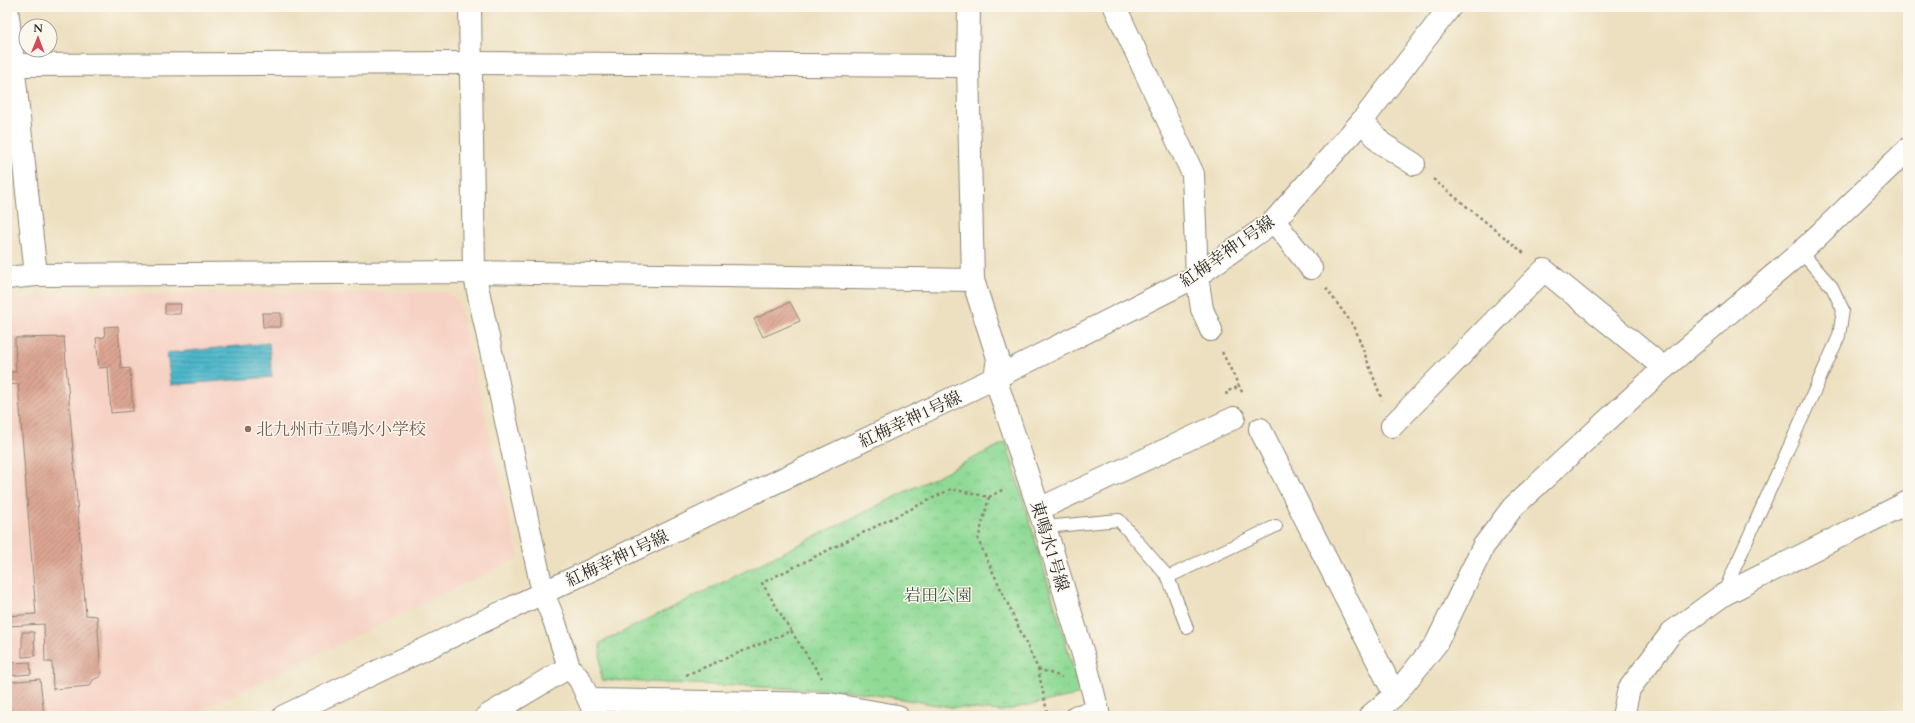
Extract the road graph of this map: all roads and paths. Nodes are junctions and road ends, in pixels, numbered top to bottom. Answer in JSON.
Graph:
{"nodes":[{"id":1,"x":7,"y":7,"type":"edge"},
{"id":2,"x":470,"y":7,"type":"edge"},
{"id":3,"x":969,"y":7,"type":"edge"},
{"id":4,"x":1116,"y":7,"type":"edge"},
{"id":5,"x":1450,"y":7,"type":"edge"},
{"id":6,"x":471,"y":63,"type":"junction"},
{"id":7,"x":14,"y":65,"type":"junction"},
{"id":8,"x":968,"y":66,"type":"junction"},
{"id":9,"x":1362,"y":121,"type":"junction"},
{"id":10,"x":1908,"y":149,"type":"edge"},
{"id":11,"x":1414,"y":164,"type":"joint"},
{"id":12,"x":1274,"y":221,"type":"junction"},
{"id":13,"x":1801,"y":252,"type":"junction"},
{"id":14,"x":1311,"y":268,"type":"joint"},
{"id":15,"x":1544,"y":270,"type":"junction"},
{"id":16,"x":474,"y":272,"type":"junction"},
{"id":17,"x":36,"y":275,"type":"junction"},
{"id":18,"x":1198,"y":276,"type":"junction"},
{"id":19,"x":7,"y":278,"type":"edge"},
{"id":20,"x":973,"y":280,"type":"junction"},
{"id":21,"x":1211,"y":330,"type":"joint"},
{"id":22,"x":1664,"y":368,"type":"junction"},
{"id":23,"x":995,"y":378,"type":"junction"},
{"id":24,"x":1234,"y":418,"type":"dead end"},
{"id":25,"x":1392,"y":426,"type":"joint"},
{"id":26,"x":1260,"y":429,"type":"joint"},
{"id":27,"x":1028,"y":475,"type":"junction"},
{"id":28,"x":990,"y":497,"type":"junction"},
{"id":29,"x":1908,"y":502,"type":"edge"},
{"id":30,"x":1042,"y":518,"type":"junction"},
{"id":31,"x":1276,"y":526,"type":"dead end"},
{"id":32,"x":1168,"y":577,"type":"junction"},
{"id":33,"x":543,"y":593,"type":"junction"},
{"id":34,"x":1723,"y":595,"type":"junction"},
{"id":35,"x":1188,"y":628,"type":"dead end"},
{"id":36,"x":791,"y":631,"type":"junction"},
{"id":37,"x":569,"y":667,"type":"junction"},
{"id":38,"x":685,"y":675,"type":"dead end"},
{"id":39,"x":1395,"y":695,"type":"junction"},
{"id":40,"x":829,"y":704,"type":"junction"},
{"id":41,"x":593,"y":708,"type":"edge"},
{"id":42,"x":1092,"y":715,"type":"edge"},
{"id":43,"x":284,"y":716,"type":"edge"},
{"id":44,"x":487,"y":716,"type":"edge"},
{"id":45,"x":898,"y":716,"type":"edge"},
{"id":46,"x":1048,"y":716,"type":"edge"},
{"id":47,"x":1370,"y":716,"type":"edge"},
{"id":48,"x":1623,"y":716,"type":"edge"}],
"edges":[{"from":1,"to":7,"type":"street"},
{"from":2,"to":6,"type":"street"},
{"from":3,"to":8,"type":"street"},
{"from":4,"to":18,"type":"street"},
{"from":5,"to":9,"type":"street","name":"紅梅幸神1号線"},
{"from":6,"to":7,"type":"street"},
{"from":6,"to":8,"type":"street"},
{"from":6,"to":16,"type":"street"},
{"from":7,"to":17,"type":"street"},
{"from":8,"to":20,"type":"street"},
{"from":9,"to":11,"type":"street"},
{"from":9,"to":12,"type":"street","name":"紅梅幸神1号線"},
{"from":10,"to":13,"type":"street"},
{"from":11,"to":15,"type":"path"},
{"from":12,"to":14,"type":"street"},
{"from":12,"to":18,"type":"street","name":"紅梅幸神1号線"},
{"from":13,"to":22,"type":"street"},
{"from":13,"to":34,"type":"lane"},
{"from":14,"to":25,"type":"path"},
{"from":15,"to":22,"type":"street"},
{"from":15,"to":25,"type":"street"},
{"from":16,"to":17,"type":"street"},
{"from":16,"to":20,"type":"street"},
{"from":16,"to":33,"type":"street"},
{"from":17,"to":19,"type":"street"},
{"from":18,"to":21,"type":"street"},
{"from":18,"to":23,"type":"street","name":"紅梅幸神1号線"},
{"from":20,"to":23,"type":"street"},
{"from":21,"to":26,"type":"path"},
{"from":22,"to":39,"type":"street"},
{"from":23,"to":27,"type":"street","name":"東鳴水1号線"},
{"from":23,"to":33,"type":"street","name":"紅梅幸神1号線"},
{"from":24,"to":30,"type":"street"},
{"from":26,"to":39,"type":"street"},
{"from":27,"to":28,"type":"path"},
{"from":27,"to":30,"type":"street","name":"東鳴水1号線"},
{"from":28,"to":36,"type":"path"},
{"from":28,"to":46,"type":"path"},
{"from":29,"to":34,"type":"street"},
{"from":30,"to":32,"type":"lane"},
{"from":30,"to":42,"type":"street","name":"東鳴水1号線"},
{"from":31,"to":32,"type":"lane"},
{"from":32,"to":35,"type":"lane"},
{"from":33,"to":37,"type":"street"},
{"from":33,"to":43,"type":"street","name":"紅梅幸神1号線"},
{"from":34,"to":48,"type":"street"},
{"from":36,"to":38,"type":"path"},
{"from":36,"to":40,"type":"path"},
{"from":37,"to":41,"type":"street"},
{"from":37,"to":44,"type":"street"},
{"from":39,"to":47,"type":"street"},
{"from":40,"to":41,"type":"street"},
{"from":40,"to":45,"type":"street"}]}
